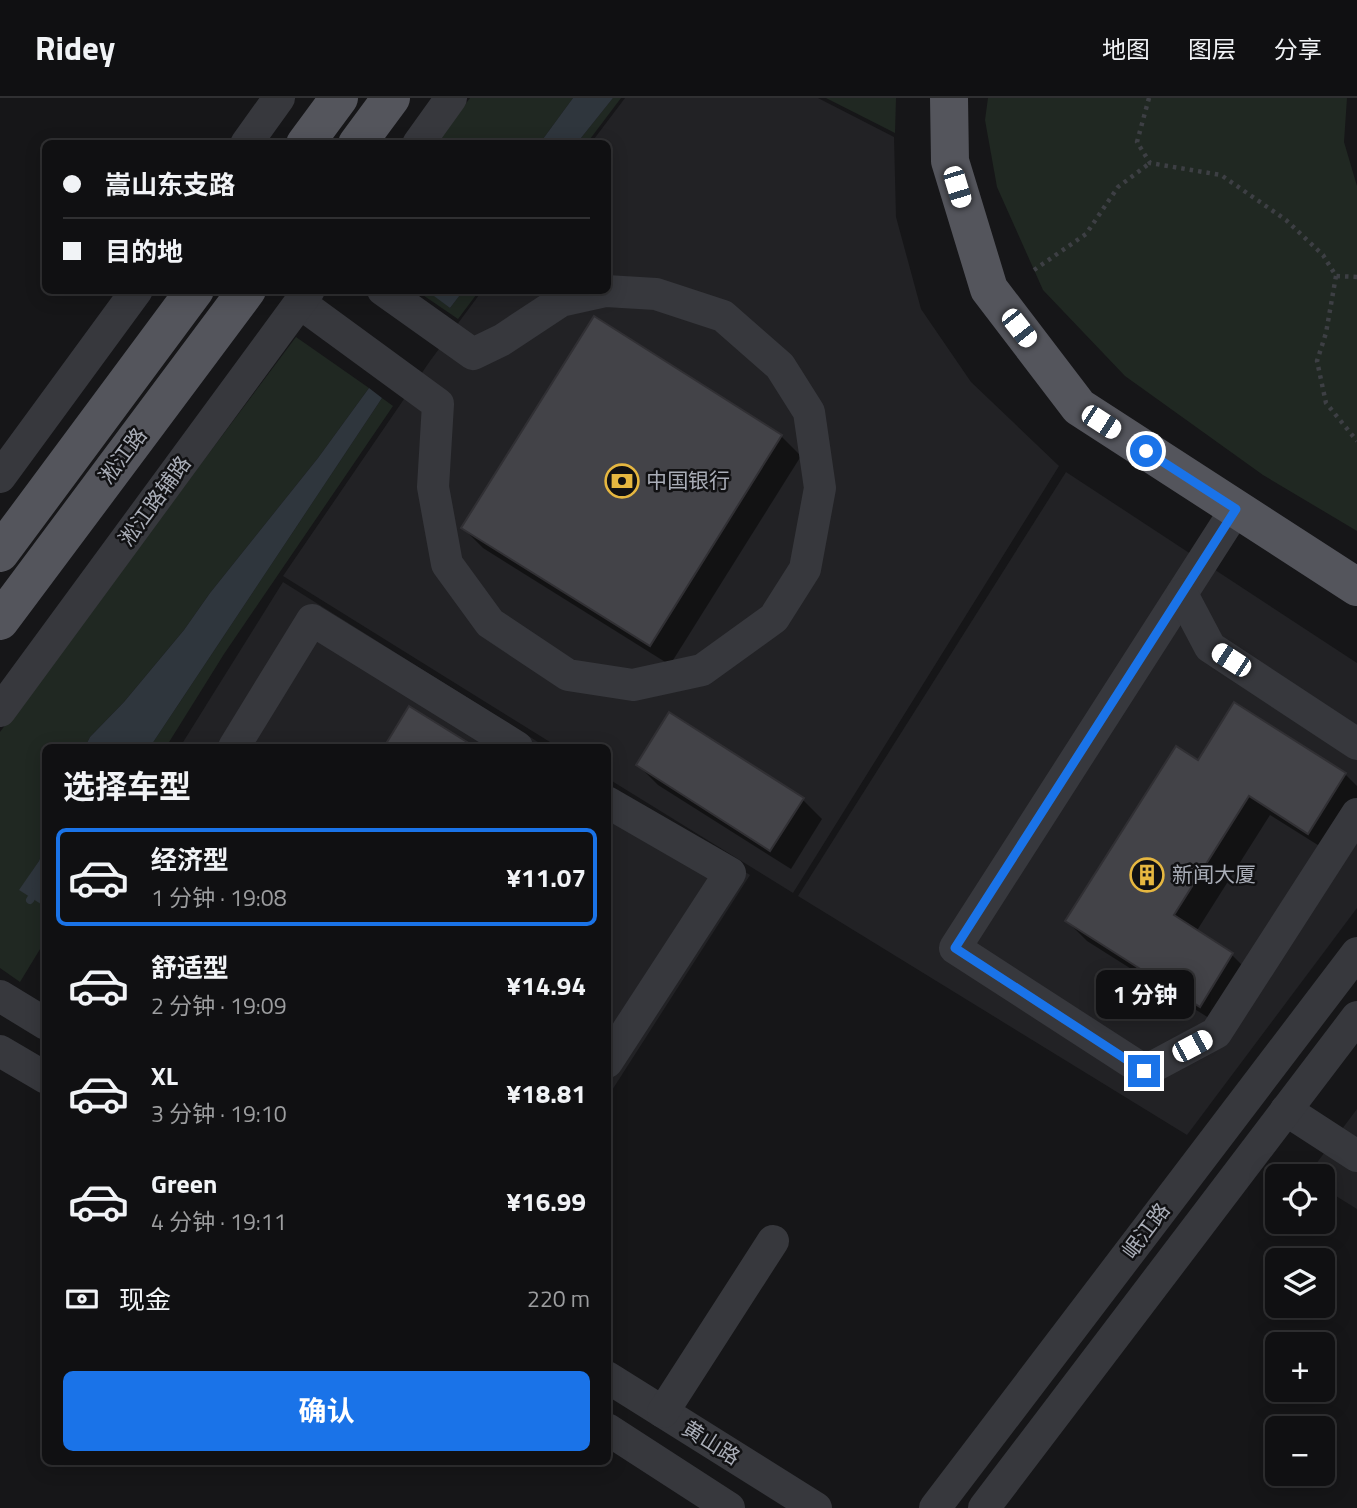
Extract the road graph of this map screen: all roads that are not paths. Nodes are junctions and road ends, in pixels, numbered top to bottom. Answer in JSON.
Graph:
{"nodes":[{"id":1,"x":279,"y":98,"type":"edge"},
{"id":2,"x":338,"y":98,"type":"edge"},
{"id":3,"x":391,"y":98,"type":"edge"},
{"id":4,"x":451,"y":98,"type":"edge"},
{"id":5,"x":949,"y":98,"type":"edge"},
{"id":6,"x":249,"y":140,"type":"edge"},
{"id":7,"x":308,"y":140,"type":"edge"},
{"id":8,"x":360,"y":140,"type":"edge"},
{"id":9,"x":421,"y":140,"type":"edge"},
{"id":10,"x":611,"y":291,"type":"edge"},
{"id":11,"x":134,"y":294,"type":"edge"},
{"id":12,"x":192,"y":294,"type":"edge"},
{"id":13,"x":244,"y":294,"type":"edge"},
{"id":14,"x":389,"y":294,"type":"edge"},
{"id":15,"x":592,"y":294,"type":"edge"},
{"id":16,"x":305,"y":297,"type":"edge"},
{"id":17,"x":0,"y":477,"type":"edge"},
{"id":18,"x":1236,"y":509,"type":"junction"},
{"id":19,"x":0,"y":553,"type":"edge"},
{"id":20,"x":1357,"y":587,"type":"edge"},
{"id":21,"x":1182,"y":594,"type":"junction"},
{"id":22,"x":0,"y":621,"type":"edge"},
{"id":23,"x":0,"y":711,"type":"edge"},
{"id":24,"x":235,"y":744,"type":"edge"},
{"id":25,"x":512,"y":744,"type":"edge"},
{"id":26,"x":1357,"y":744,"type":"edge"},
{"id":27,"x":611,"y":804,"type":"edge"},
{"id":28,"x":1357,"y":814,"type":"edge"},
{"id":29,"x":1357,"y":953,"type":"edge"},
{"id":30,"x":0,"y":996,"type":"edge"},
{"id":31,"x":1357,"y":1017,"type":"edge"},
{"id":32,"x":42,"y":1022,"type":"edge"},
{"id":33,"x":0,"y":1051,"type":"edge"},
{"id":34,"x":611,"y":1056,"type":"edge"},
{"id":35,"x":42,"y":1076,"type":"edge"},
{"id":36,"x":1286,"y":1110,"type":"junction"},
{"id":37,"x":1357,"y":1156,"type":"edge"},
{"id":38,"x":773,"y":1241,"type":"dead end"},
{"id":39,"x":611,"y":1380,"type":"edge"},
{"id":40,"x":663,"y":1412,"type":"junction"},
{"id":41,"x":611,"y":1432,"type":"edge"},
{"id":42,"x":729,"y":1508,"type":"edge"},
{"id":43,"x":816,"y":1508,"type":"edge"},
{"id":44,"x":935,"y":1508,"type":"edge"},
{"id":45,"x":984,"y":1508,"type":"edge"}],
"edges":[{"from":1,"to":6,"type":"street"},
{"from":2,"to":7,"type":"main road"},
{"from":3,"to":8,"type":"main road"},
{"from":4,"to":9,"type":"street"},
{"from":5,"to":18,"type":"main road"},
{"from":10,"to":16,"type":"street"},
{"from":11,"to":17,"type":"street"},
{"from":12,"to":19,"type":"main road","name":"淞江路"},
{"from":13,"to":22,"type":"main road","name":"淞江路"},
{"from":14,"to":15,"type":"street"},
{"from":16,"to":23,"type":"street","name":"淞江路辅路"},
{"from":18,"to":20,"type":"main road"},
{"from":18,"to":21,"type":"street"},
{"from":21,"to":26,"type":"street"},
{"from":21,"to":28,"type":"street"},
{"from":24,"to":25,"type":"street"},
{"from":27,"to":34,"type":"street"},
{"from":29,"to":44,"type":"street","name":"岷江路"},
{"from":30,"to":32,"type":"street"},
{"from":31,"to":36,"type":"street","name":"岷江路"},
{"from":33,"to":35,"type":"street"},
{"from":36,"to":37,"type":"street"},
{"from":36,"to":45,"type":"street","name":"岷江路"},
{"from":38,"to":40,"type":"street"},
{"from":39,"to":40,"type":"street","name":"黄山路"},
{"from":40,"to":43,"type":"street","name":"黄山路"},
{"from":41,"to":42,"type":"street"}]}
